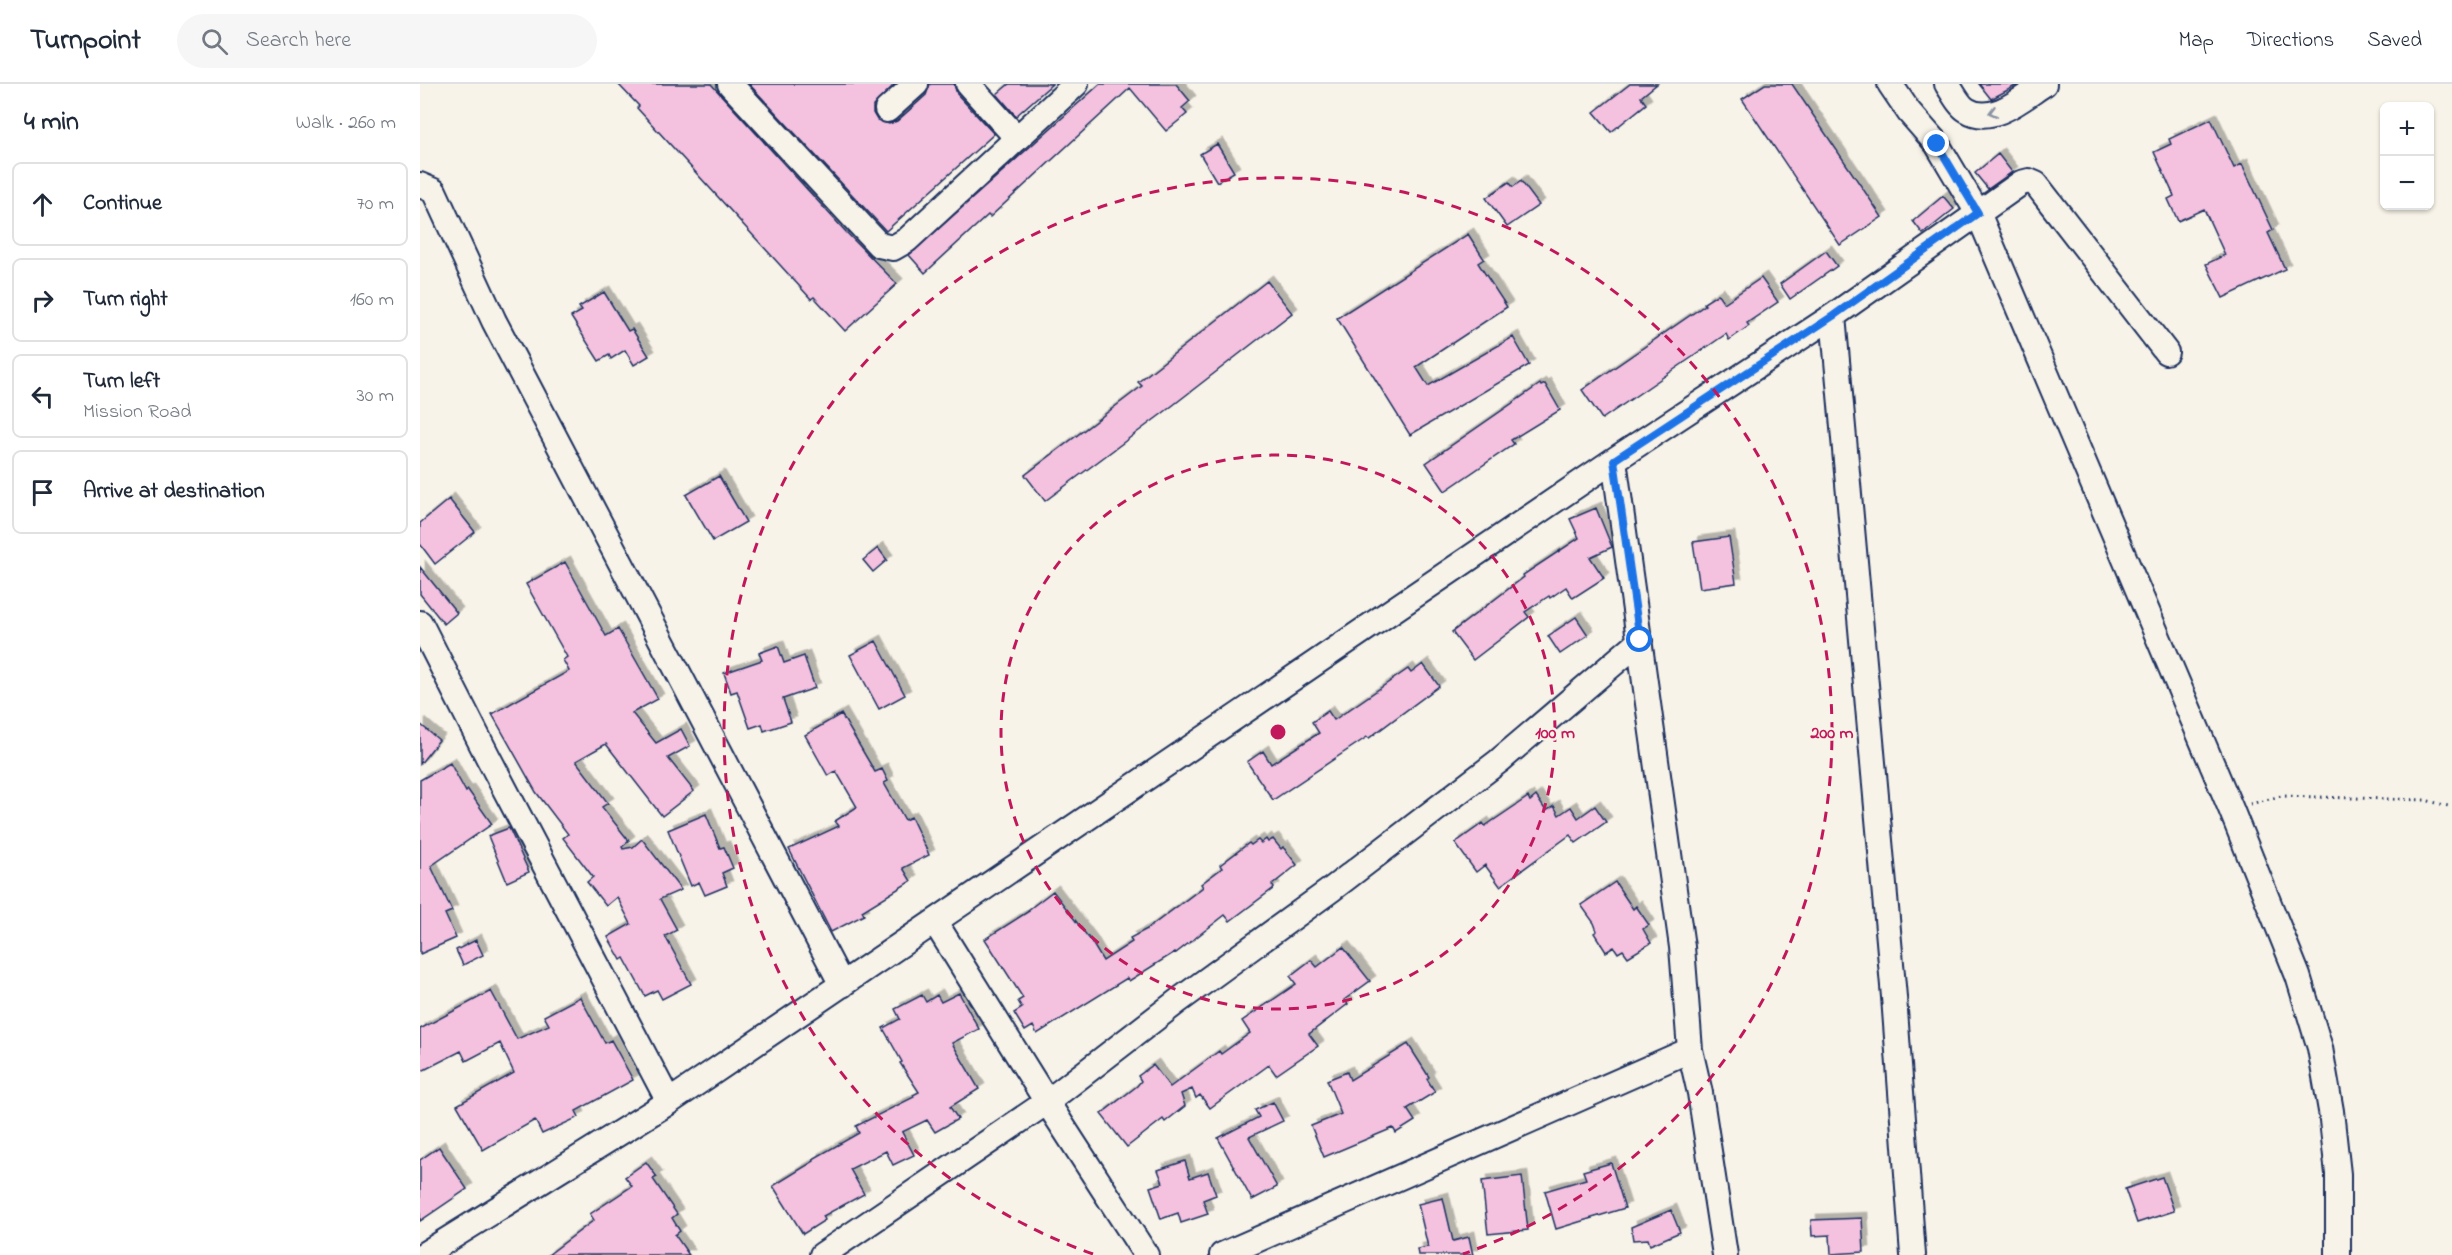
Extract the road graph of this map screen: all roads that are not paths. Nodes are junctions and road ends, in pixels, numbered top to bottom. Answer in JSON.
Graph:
{"nodes":[{"id":1,"x":730,"y":84,"type":"edge"},
{"id":2,"x":916,"y":84,"type":"edge"},
{"id":3,"x":968,"y":84,"type":"edge"},
{"id":4,"x":1076,"y":84,"type":"edge"},
{"id":5,"x":1890,"y":84,"type":"edge"},
{"id":6,"x":1947,"y":84,"type":"edge"},
{"id":7,"x":2044,"y":84,"type":"edge"},
{"id":8,"x":887,"y":110,"type":"dead end"},
{"id":9,"x":1017,"y":138,"type":"junction"},
{"id":10,"x":420,"y":185,"type":"edge"},
{"id":11,"x":1978,"y":213,"type":"junction"},
{"id":12,"x":1833,"y":316,"type":"junction"},
{"id":13,"x":2166,"y":352,"type":"dead end"},
{"id":14,"x":1614,"y":460,"type":"junction"},
{"id":15,"x":420,"y":623,"type":"edge"},
{"id":16,"x":1640,"y":640,"type":"junction"},
{"id":17,"x":935,"y":922,"type":"junction"},
{"id":18,"x":842,"y":985,"type":"junction"},
{"id":19,"x":1690,"y":1050,"type":"junction"},
{"id":20,"x":669,"y":1102,"type":"junction"},
{"id":21,"x":1047,"y":1102,"type":"junction"},
{"id":22,"x":427,"y":1254,"type":"edge"},
{"id":23,"x":822,"y":1255,"type":"edge"},
{"id":24,"x":1146,"y":1255,"type":"edge"},
{"id":25,"x":1222,"y":1255,"type":"edge"},
{"id":26,"x":1725,"y":1255,"type":"edge"},
{"id":27,"x":1913,"y":1255,"type":"edge"},
{"id":28,"x":2338,"y":1255,"type":"edge"}],
"edges":[{"from":1,"to":9,"type":"street"},
{"from":2,"to":8,"type":"street"},
{"from":3,"to":9,"type":"street"},
{"from":4,"to":9,"type":"street"},
{"from":5,"to":11,"type":"street"},
{"from":7,"to":6,"type":"street","one_way":true},
{"from":10,"to":18,"type":"street"},
{"from":11,"to":12,"type":"street"},
{"from":11,"to":13,"type":"street"},
{"from":11,"to":28,"type":"street"},
{"from":12,"to":14,"type":"street"},
{"from":12,"to":27,"type":"street"},
{"from":14,"to":16,"type":"street"},
{"from":14,"to":17,"type":"street"},
{"from":15,"to":20,"type":"street"},
{"from":16,"to":19,"type":"street"},
{"from":16,"to":21,"type":"street"},
{"from":17,"to":18,"type":"street"},
{"from":17,"to":21,"type":"street"},
{"from":18,"to":20,"type":"street"},
{"from":19,"to":25,"type":"street"},
{"from":19,"to":26,"type":"street"},
{"from":20,"to":22,"type":"street"},
{"from":21,"to":23,"type":"street"},
{"from":21,"to":24,"type":"street"}]}
